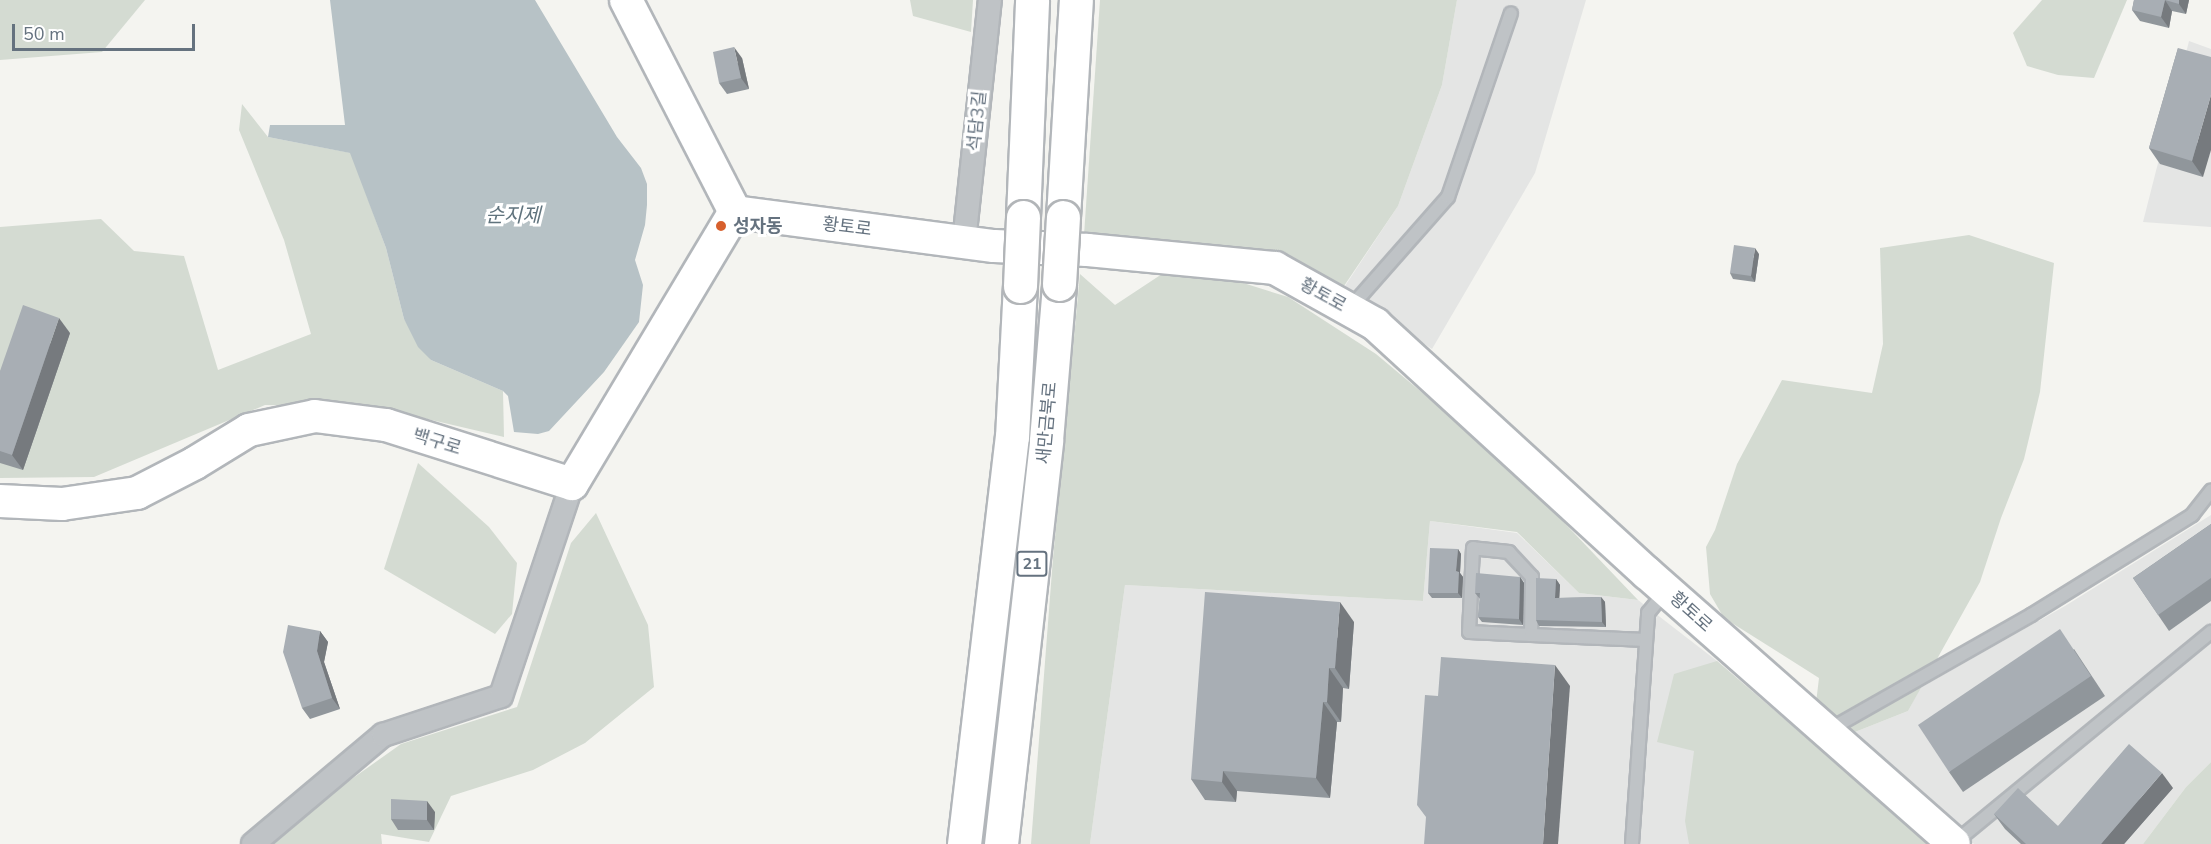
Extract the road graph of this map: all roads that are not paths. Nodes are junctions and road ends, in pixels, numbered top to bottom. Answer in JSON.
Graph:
{"nodes":[{"id":1,"x":626,"y":0,"type":"edge"},
{"id":2,"x":990,"y":0,"type":"edge"},
{"id":3,"x":1032,"y":0,"type":"edge"},
{"id":4,"x":1076,"y":0,"type":"edge"},
{"id":5,"x":1511,"y":13,"type":"dead end"},
{"id":6,"x":735,"y":212,"type":"junction"},
{"id":7,"x":964,"y":242,"type":"junction"},
{"id":8,"x":1349,"y":309,"type":"junction"},
{"id":9,"x":572,"y":484,"type":"junction"},
{"id":10,"x":2211,"y":491,"type":"edge"},
{"id":11,"x":0,"y":501,"type":"edge"},
{"id":12,"x":1667,"y":590,"type":"junction"},
{"id":13,"x":2211,"y":632,"type":"edge"},
{"id":14,"x":1531,"y":635,"type":"junction"},
{"id":15,"x":1646,"y":640,"type":"junction"},
{"id":16,"x":1826,"y":732,"type":"junction"},
{"id":17,"x":253,"y":844,"type":"edge"},
{"id":18,"x":964,"y":844,"type":"edge"},
{"id":19,"x":1000,"y":844,"type":"edge"},
{"id":20,"x":1632,"y":844,"type":"edge"},
{"id":21,"x":1953,"y":844,"type":"edge"}],
"edges":[{"from":1,"to":6,"type":"main road"},
{"from":2,"to":7,"type":"street","name":"석담3길"},
{"from":3,"to":18,"type":"highway","name":"새만금북로","number":"21","bridge":true},
{"from":4,"to":19,"type":"highway","name":"새만금북로","number":"21","bridge":true},
{"from":5,"to":8,"type":"lane"},
{"from":6,"to":7,"type":"main road","name":"황토로"},
{"from":6,"to":9,"type":"main road"},
{"from":7,"to":8,"type":"main road","name":"황토로"},
{"from":8,"to":12,"type":"main road","name":"황토로"},
{"from":9,"to":11,"type":"main road","name":"백구로"},
{"from":9,"to":17,"type":"street"},
{"from":10,"to":16,"type":"lane"},
{"from":12,"to":15,"type":"lane"},
{"from":12,"to":16,"type":"main road","name":"황토로"},
{"from":13,"to":21,"type":"lane"},
{"from":14,"to":14,"type":"lane"},
{"from":14,"to":15,"type":"lane"},
{"from":15,"to":20,"type":"lane"},
{"from":16,"to":21,"type":"main road","name":"황토로"}]}
